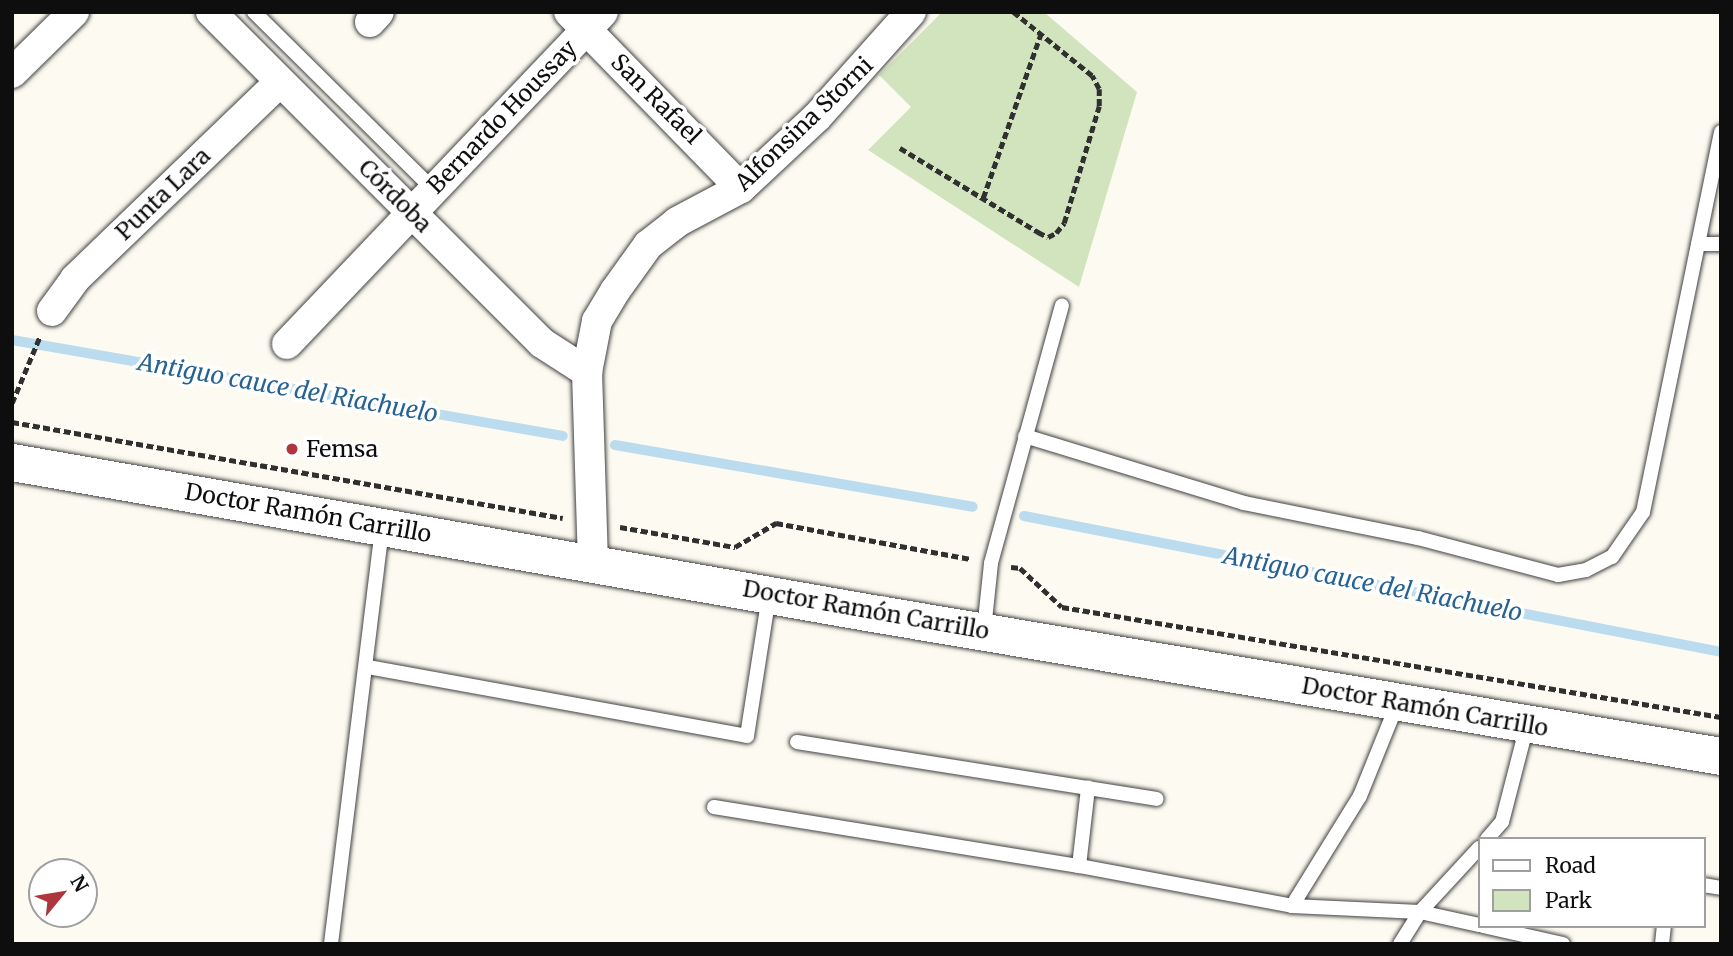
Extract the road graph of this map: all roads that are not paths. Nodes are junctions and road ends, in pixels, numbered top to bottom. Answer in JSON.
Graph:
{"nodes":[{"id":1,"x":74,"y":12,"type":"edge"},
{"id":2,"x":211,"y":12,"type":"edge"},
{"id":3,"x":254,"y":12,"type":"edge"},
{"id":4,"x":911,"y":12,"type":"edge"},
{"id":5,"x":586,"y":18,"type":"edge"},
{"id":6,"x":12,"y":73,"type":"edge"},
{"id":7,"x":280,"y":82,"type":"junction"},
{"id":8,"x":1721,"y":132,"type":"edge"},
{"id":9,"x":741,"y":188,"type":"junction"},
{"id":10,"x":433,"y":190,"type":"junction"},
{"id":11,"x":411,"y":212,"type":"junction"},
{"id":12,"x":1698,"y":244,"type":"junction"},
{"id":13,"x":1721,"y":244,"type":"edge"},
{"id":14,"x":1062,"y":306,"type":"dead end"},
{"id":15,"x":48,"y":318,"type":"road end"},
{"id":16,"x":287,"y":344,"type":"dead end"},
{"id":17,"x":587,"y":372,"type":"junction"},
{"id":18,"x":1025,"y":436,"type":"junction"},
{"id":19,"x":12,"y":461,"type":"edge"},
{"id":20,"x":382,"y":526,"type":"junction"},
{"id":21,"x":593,"y":563,"type":"junction"},
{"id":22,"x":769,"y":594,"type":"junction"},
{"id":23,"x":984,"y":631,"type":"junction"},
{"id":24,"x":368,"y":667,"type":"junction"},
{"id":25,"x":1398,"y":702,"type":"junction"},
{"id":26,"x":1528,"y":725,"type":"junction"},
{"id":27,"x":797,"y":743,"type":"dead end"},
{"id":28,"x":1721,"y":756,"type":"edge"},
{"id":29,"x":1088,"y":788,"type":"junction"},
{"id":30,"x":1157,"y":799,"type":"dead end"},
{"id":31,"x":714,"y":807,"type":"dead end"},
{"id":32,"x":1489,"y":837,"type":"edge"},
{"id":33,"x":1478,"y":849,"type":"edge"},
{"id":34,"x":1079,"y":866,"type":"junction"},
{"id":35,"x":1292,"y":906,"type":"junction"},
{"id":36,"x":1420,"y":912,"type":"junction"},
{"id":37,"x":1478,"y":925,"type":"edge"},
{"id":38,"x":1487,"y":928,"type":"edge"},
{"id":39,"x":1506,"y":934,"type":"edge"},
{"id":40,"x":331,"y":944,"type":"edge"},
{"id":41,"x":1400,"y":944,"type":"edge"},
{"id":42,"x":1563,"y":944,"type":"edge"}],
"edges":[{"from":1,"to":6,"type":"street"},
{"from":2,"to":7,"type":"street","name":"Córdoba"},
{"from":3,"to":10,"type":"lane"},
{"from":4,"to":9,"type":"street","name":"Alfonsina Storni"},
{"from":5,"to":9,"type":"street","name":"San Rafael"},
{"from":5,"to":10,"type":"street","name":"Bernardo Houssay"},
{"from":7,"to":11,"type":"street","name":"Córdoba"},
{"from":7,"to":15,"type":"street","name":"Punta Lara"},
{"from":8,"to":12,"type":"lane"},
{"from":9,"to":17,"type":"street","name":"Alfonsina Storni"},
{"from":10,"to":11,"type":"street","name":"Bernardo Houssay"},
{"from":11,"to":16,"type":"street","name":"Bernardo Houssay"},
{"from":11,"to":17,"type":"street","name":"Córdoba"},
{"from":12,"to":13,"type":"lane"},
{"from":12,"to":18,"type":"lane"},
{"from":14,"to":18,"type":"lane"},
{"from":17,"to":21,"type":"street","name":"Alfonsina Storni"},
{"from":18,"to":23,"type":"lane"},
{"from":19,"to":20,"type":"street","name":"Doctor Ramón Carrillo"},
{"from":20,"to":21,"type":"street","name":"Doctor Ramón Carrillo"},
{"from":20,"to":24,"type":"lane"},
{"from":21,"to":22,"type":"street","name":"Doctor Ramón Carrillo"},
{"from":22,"to":23,"type":"street","name":"Doctor Ramón Carrillo"},
{"from":22,"to":24,"type":"lane"},
{"from":23,"to":25,"type":"street","name":"Doctor Ramón Carrillo"},
{"from":24,"to":40,"type":"lane"},
{"from":25,"to":26,"type":"street","name":"Doctor Ramón Carrillo"},
{"from":25,"to":35,"type":"lane"},
{"from":26,"to":28,"type":"street","name":"Doctor Ramón Carrillo"},
{"from":26,"to":32,"type":"lane"},
{"from":27,"to":29,"type":"lane"},
{"from":29,"to":30,"type":"lane"},
{"from":29,"to":34,"type":"lane"},
{"from":31,"to":34,"type":"lane"},
{"from":33,"to":36,"type":"lane"},
{"from":34,"to":35,"type":"lane"},
{"from":35,"to":36,"type":"lane"},
{"from":36,"to":37,"type":"lane"},
{"from":36,"to":41,"type":"lane"},
{"from":38,"to":39,"type":"lane"},
{"from":39,"to":42,"type":"lane"}]}
